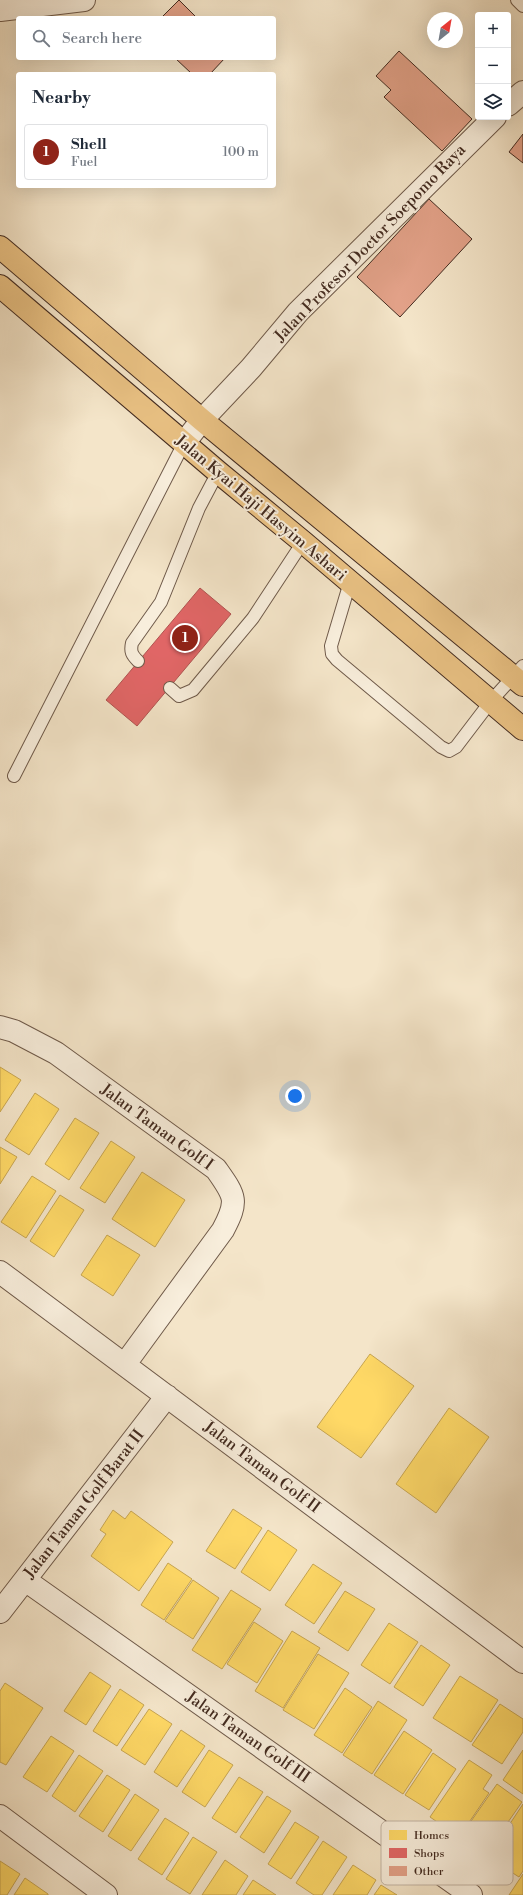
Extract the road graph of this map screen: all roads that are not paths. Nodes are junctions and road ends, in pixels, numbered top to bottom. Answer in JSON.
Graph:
{"nodes":[{"id":1,"x":84,"y":0,"type":"edge"},
{"id":2,"x":517,"y":0,"type":"edge"},
{"id":3,"x":523,"y":6,"type":"edge"},
{"id":4,"x":0,"y":10,"type":"edge"},
{"id":5,"x":523,"y":92,"type":"edge"},
{"id":6,"x":511,"y":102,"type":"edge"},
{"id":7,"x":492,"y":120,"type":"edge"},
{"id":8,"x":0,"y":247,"type":"edge"},
{"id":9,"x":0,"y":286,"type":"edge"},
{"id":10,"x":202,"y":420,"type":"junction"},
{"id":11,"x":184,"y":443,"type":"junction"},
{"id":12,"x":218,"y":472,"type":"junction"},
{"id":13,"x":303,"y":542,"type":"junction"},
{"id":14,"x":350,"y":582,"type":"junction"},
{"id":15,"x":138,"y":661,"type":"dead end"},
{"id":16,"x":520,"y":676,"type":"edge"},
{"id":17,"x":170,"y":688,"type":"dead end"},
{"id":18,"x":491,"y":701,"type":"junction"},
{"id":19,"x":523,"y":728,"type":"edge"},
{"id":20,"x":14,"y":776,"type":"dead end"},
{"id":21,"x":0,"y":1027,"type":"edge"},
{"id":22,"x":0,"y":1272,"type":"edge"},
{"id":23,"x":125,"y":1364,"type":"junction"},
{"id":24,"x":167,"y":1396,"type":"junction"},
{"id":25,"x":24,"y":1580,"type":"junction"},
{"id":26,"x":0,"y":1612,"type":"edge"},
{"id":27,"x":523,"y":1662,"type":"edge"},
{"id":28,"x":0,"y":1816,"type":"edge"},
{"id":29,"x":381,"y":1832,"type":"edge"},
{"id":30,"x":457,"y":1885,"type":"edge"},
{"id":31,"x":106,"y":1895,"type":"edge"},
{"id":32,"x":471,"y":1895,"type":"edge"}],
"edges":[{"from":1,"to":4,"type":"street"},
{"from":2,"to":3,"type":"lane"},
{"from":5,"to":6,"type":"street"},
{"from":7,"to":10,"type":"street","name":"Jalan Profesor Doctor Soepomo Raya"},
{"from":8,"to":10,"type":"main road","name":"Jalan Kyai Haji Hasyim Ashari"},
{"from":9,"to":11,"type":"main road","name":"Jalan Kyai Haji Hasyim Ashari"},
{"from":10,"to":11,"type":"street","name":"Jalan Profesor Doctor Soepomo Raya"},
{"from":10,"to":16,"type":"main road","name":"Jalan Kyai Haji Hasyim Ashari"},
{"from":11,"to":12,"type":"main road","name":"Jalan Kyai Haji Hasyim Ashari"},
{"from":11,"to":20,"type":"lane"},
{"from":12,"to":13,"type":"main road","name":"Jalan Kyai Haji Hasyim Ashari"},
{"from":12,"to":15,"type":"lane"},
{"from":13,"to":14,"type":"main road","name":"Jalan Kyai Haji Hasyim Ashari"},
{"from":13,"to":17,"type":"lane"},
{"from":14,"to":18,"type":"main road","name":"Jalan Kyai Haji Hasyim Ashari"},
{"from":14,"to":18,"type":"lane"},
{"from":16,"to":18,"type":"lane"},
{"from":18,"to":19,"type":"main road","name":"Jalan Kyai Haji Hasyim Ashari"},
{"from":21,"to":23,"type":"street","name":"Jalan Taman Golf I"},
{"from":22,"to":23,"type":"street","name":"Jalan Taman Golf II"},
{"from":23,"to":24,"type":"street","name":"Jalan Taman Golf II"},
{"from":24,"to":25,"type":"street","name":"Jalan Taman Golf Barat II"},
{"from":24,"to":27,"type":"street","name":"Jalan Taman Golf II"},
{"from":25,"to":26,"type":"street","name":"Jalan Taman Golf Barat II"},
{"from":25,"to":29,"type":"street","name":"Jalan Taman Golf III"},
{"from":28,"to":31,"type":"street"},
{"from":30,"to":32,"type":"street","name":"Jalan Taman Golf III"}]}
